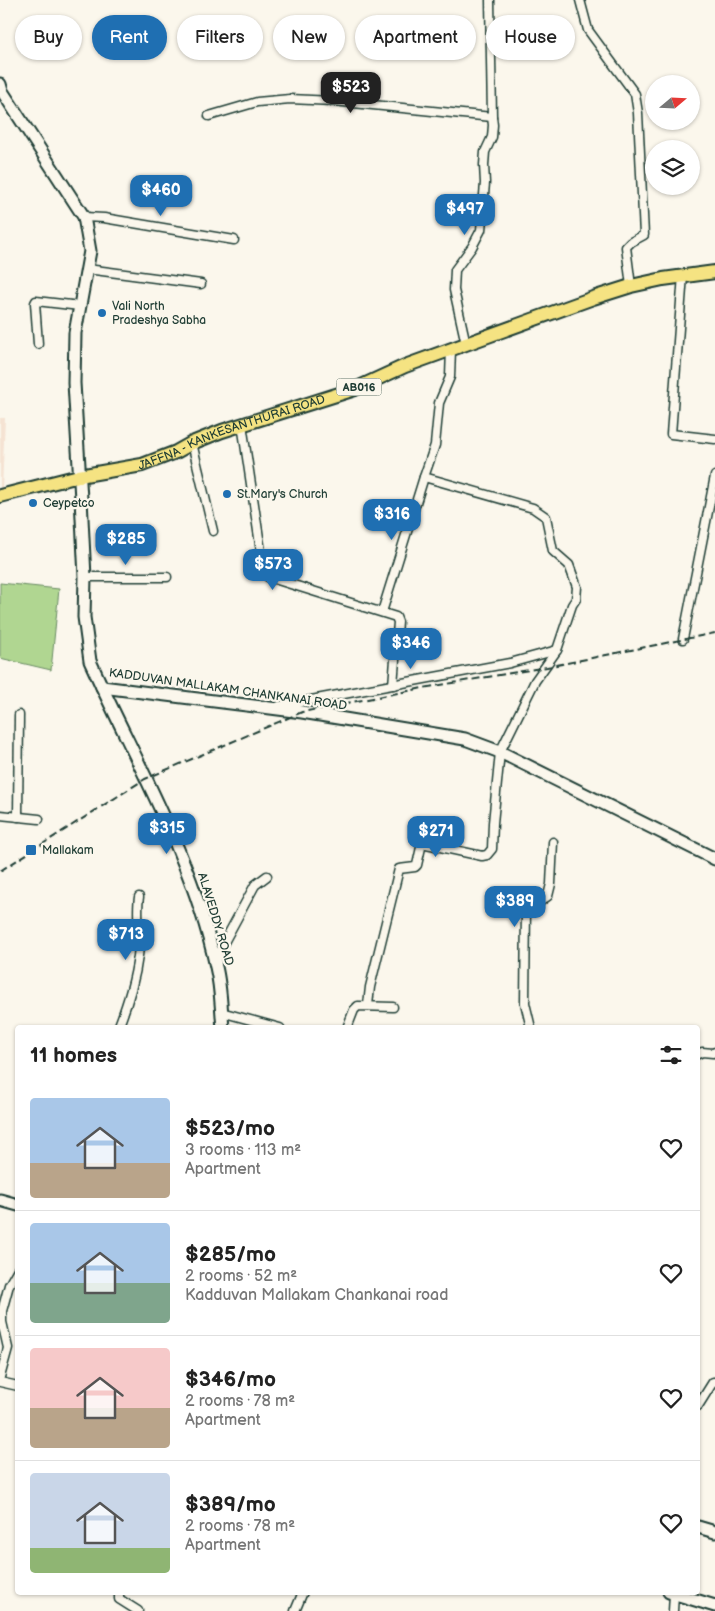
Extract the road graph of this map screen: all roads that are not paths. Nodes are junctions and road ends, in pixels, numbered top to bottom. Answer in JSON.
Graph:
{"nodes":[{"id":1,"x":490,"y":0,"type":"edge"},
{"id":2,"x":580,"y":0,"type":"edge"},
{"id":3,"x":0,"y":84,"type":"edge"},
{"id":4,"x":209,"y":116,"type":"dead end"},
{"id":5,"x":492,"y":117,"type":"junction"},
{"id":6,"x":84,"y":217,"type":"junction"},
{"id":7,"x":234,"y":240,"type":"dead end"},
{"id":8,"x":87,"y":269,"type":"junction"},
{"id":9,"x":715,"y":272,"type":"edge"},
{"id":10,"x":683,"y":275,"type":"junction"},
{"id":11,"x":201,"y":284,"type":"dead end"},
{"id":12,"x":631,"y":286,"type":"junction"},
{"id":13,"x":80,"y":306,"type":"junction"},
{"id":14,"x":38,"y":344,"type":"dead end"},
{"id":15,"x":466,"y":344,"type":"junction"},
{"id":16,"x":451,"y":349,"type":"junction"},
{"id":17,"x":242,"y":424,"type":"junction"},
{"id":18,"x":715,"y":439,"type":"edge"},
{"id":19,"x":192,"y":443,"type":"junction"},
{"id":20,"x":79,"y":476,"type":"junction"},
{"id":21,"x":715,"y":476,"type":"edge"},
{"id":22,"x":424,"y":477,"type":"junction"},
{"id":23,"x":0,"y":496,"type":"edge"},
{"id":24,"x":214,"y":531,"type":"dead end"},
{"id":25,"x":85,"y":577,"type":"junction"},
{"id":26,"x":167,"y":577,"type":"dead end"},
{"id":27,"x":382,"y":612,"type":"junction"},
{"id":28,"x":682,"y":639,"type":"dead end"},
{"id":29,"x":556,"y":650,"type":"junction"},
{"id":30,"x":393,"y":684,"type":"junction"},
{"id":31,"x":102,"y":687,"type":"junction"},
{"id":32,"x":269,"y":708,"type":"junction"},
{"id":33,"x":19,"y":715,"type":"dead end"},
{"id":34,"x":500,"y":752,"type":"junction"},
{"id":35,"x":0,"y":815,"type":"edge"},
{"id":36,"x":18,"y":817,"type":"junction"},
{"id":37,"x":39,"y":819,"type":"dead end"},
{"id":38,"x":553,"y":842,"type":"dead end"},
{"id":39,"x":715,"y":859,"type":"edge"},
{"id":40,"x":267,"y":876,"type":"dead end"},
{"id":41,"x":139,"y":897,"type":"dead end"},
{"id":42,"x":216,"y":965,"type":"junction"},
{"id":43,"x":368,"y":1005,"type":"junction"},
{"id":44,"x":393,"y":1007,"type":"dead end"},
{"id":45,"x":221,"y":1012,"type":"junction"},
{"id":46,"x":119,"y":1025,"type":"edge"},
{"id":47,"x":223,"y":1025,"type":"edge"},
{"id":48,"x":269,"y":1025,"type":"edge"},
{"id":49,"x":348,"y":1025,"type":"edge"},
{"id":50,"x":530,"y":1025,"type":"edge"},
{"id":51,"x":715,"y":1052,"type":"edge"},
{"id":52,"x":700,"y":1054,"type":"edge"},
{"id":53,"x":0,"y":1200,"type":"edge"},
{"id":54,"x":15,"y":1204,"type":"edge"},
{"id":55,"x":15,"y":1274,"type":"edge"},
{"id":56,"x":0,"y":1377,"type":"edge"},
{"id":57,"x":0,"y":1382,"type":"edge"},
{"id":58,"x":715,"y":1382,"type":"edge"},
{"id":59,"x":15,"y":1385,"type":"edge"},
{"id":60,"x":700,"y":1403,"type":"edge"},
{"id":61,"x":700,"y":1528,"type":"edge"},
{"id":62,"x":715,"y":1532,"type":"edge"},
{"id":63,"x":119,"y":1595,"type":"edge"},
{"id":64,"x":302,"y":1595,"type":"edge"},
{"id":65,"x":671,"y":1595,"type":"edge"},
{"id":66,"x":675,"y":1595,"type":"edge"},
{"id":67,"x":715,"y":1606,"type":"edge"},
{"id":68,"x":138,"y":1611,"type":"edge"},
{"id":69,"x":295,"y":1611,"type":"edge"},
{"id":70,"x":673,"y":1611,"type":"edge"}],
"edges":[{"from":1,"to":5,"type":"street"},
{"from":2,"to":12,"type":"street"},
{"from":3,"to":6,"type":"main road","name":"KADDUVAN MALLAKAM CHANKANAI ROAD"},
{"from":4,"to":5,"type":"street"},
{"from":5,"to":15,"type":"street"},
{"from":6,"to":7,"type":"street"},
{"from":6,"to":8,"type":"main road","name":"KADDUVAN MALLAKAM CHANKANAI ROAD"},
{"from":8,"to":11,"type":"street"},
{"from":8,"to":13,"type":"main road","name":"KADDUVAN MALLAKAM CHANKANAI ROAD"},
{"from":9,"to":10,"type":"main road","name":"JAFFNA - KANKESANTHURAI ROAD","number":"AB016"},
{"from":10,"to":12,"type":"main road","name":"JAFFNA - KANKESANTHURAI ROAD","number":"AB016"},
{"from":10,"to":18,"type":"street"},
{"from":12,"to":15,"type":"main road","name":"JAFFNA - KANKESANTHURAI ROAD","number":"AB016"},
{"from":13,"to":14,"type":"street"},
{"from":13,"to":20,"type":"main road","name":"KADDUVAN MALLAKAM CHANKANAI ROAD"},
{"from":15,"to":16,"type":"main road","name":"JAFFNA - KANKESANTHURAI ROAD","number":"AB016"},
{"from":16,"to":17,"type":"main road","name":"JAFFNA - KANKESANTHURAI ROAD","number":"AB016"},
{"from":16,"to":22,"type":"street"},
{"from":17,"to":19,"type":"main road","name":"JAFFNA - KANKESANTHURAI ROAD","number":"AB016"},
{"from":17,"to":27,"type":"street"},
{"from":19,"to":20,"type":"main road","name":"JAFFNA - KANKESANTHURAI ROAD","number":"AB016"},
{"from":19,"to":24,"type":"street"},
{"from":20,"to":23,"type":"main road","name":"JAFFNA - KANKESANTHURAI ROAD","number":"AB016"},
{"from":20,"to":25,"type":"main road","name":"KADDUVAN MALLAKAM CHANKANAI ROAD"},
{"from":21,"to":28,"type":"street"},
{"from":22,"to":27,"type":"street"},
{"from":22,"to":29,"type":"street"},
{"from":25,"to":26,"type":"street"},
{"from":25,"to":31,"type":"main road","name":"KADDUVAN MALLAKAM CHANKANAI ROAD"},
{"from":27,"to":30,"type":"street"},
{"from":29,"to":30,"type":"street"},
{"from":29,"to":34,"type":"street"},
{"from":30,"to":32,"type":"street"},
{"from":31,"to":32,"type":"main road","name":"KADDUVAN MALLAKAM CHANKANAI ROAD"},
{"from":31,"to":42,"type":"main road","name":"ALAVEDDY ROAD"},
{"from":32,"to":34,"type":"main road","name":"KADDUVAN MALLAKAM CHANKANAI ROAD"},
{"from":33,"to":36,"type":"street"},
{"from":34,"to":39,"type":"main road","name":"KADDUVAN MALLAKAM CHANKANAI ROAD"},
{"from":34,"to":43,"type":"street"},
{"from":35,"to":36,"type":"street"},
{"from":36,"to":37,"type":"street"},
{"from":38,"to":50,"type":"street"},
{"from":40,"to":42,"type":"street"},
{"from":41,"to":46,"type":"street"},
{"from":42,"to":45,"type":"main road","name":"ALAVEDDY ROAD"},
{"from":43,"to":44,"type":"street"},
{"from":43,"to":49,"type":"street"},
{"from":45,"to":47,"type":"main road","name":"ALAVEDDY ROAD"},
{"from":45,"to":48,"type":"street"},
{"from":51,"to":52,"type":"street"},
{"from":53,"to":54,"type":"main road"},
{"from":55,"to":56,"type":"street"},
{"from":57,"to":59,"type":"street"},
{"from":58,"to":60,"type":"street"},
{"from":61,"to":62,"type":"main road"},
{"from":63,"to":68,"type":"street"},
{"from":64,"to":69,"type":"street"},
{"from":65,"to":70,"type":"street"},
{"from":66,"to":67,"type":"main road"}]}
